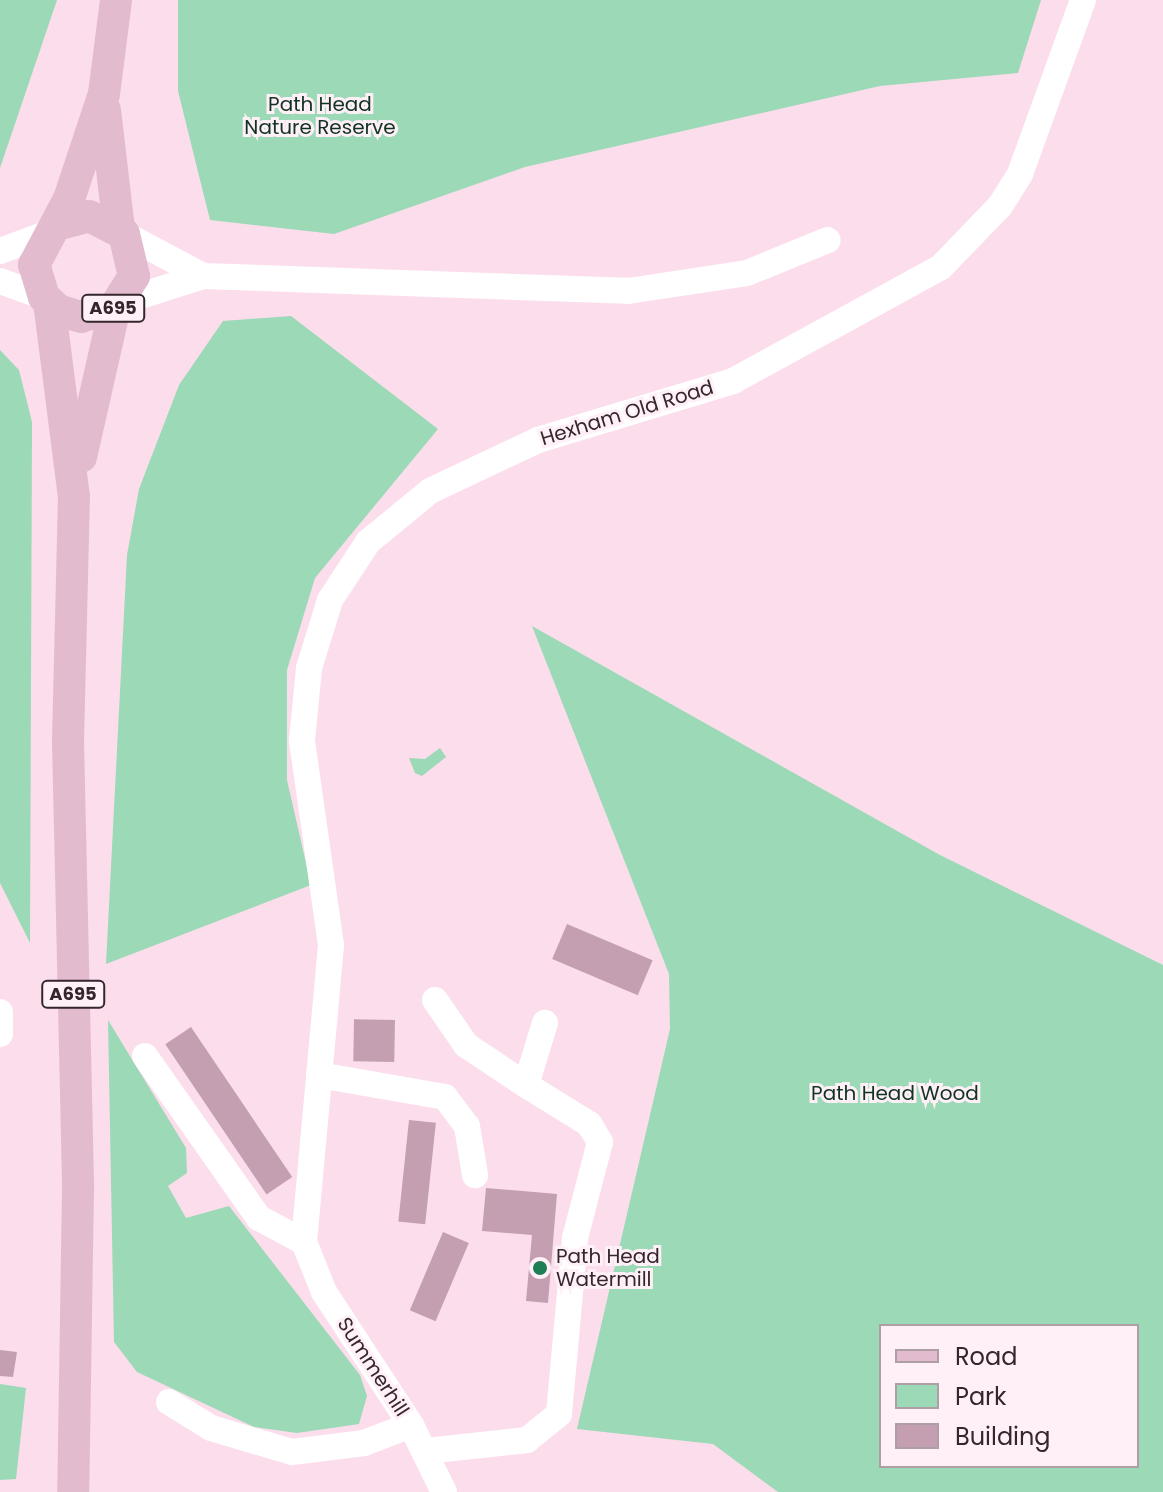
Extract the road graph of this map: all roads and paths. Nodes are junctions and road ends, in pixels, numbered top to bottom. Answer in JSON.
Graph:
{"nodes":[{"id":1,"x":116,"y":0,"type":"edge"},
{"id":2,"x":1083,"y":0,"type":"edge"},
{"id":3,"x":104,"y":94,"type":"junction"},
{"id":4,"x":51,"y":229,"type":"junction"},
{"id":5,"x":122,"y":232,"type":"junction"},
{"id":6,"x":828,"y":240,"type":"dead end"},
{"id":7,"x":0,"y":251,"type":"edge"},
{"id":8,"x":203,"y":276,"type":"junction"},
{"id":9,"x":0,"y":281,"type":"edge"},
{"id":10,"x":47,"y":300,"type":"junction"},
{"id":11,"x":118,"y":304,"type":"junction"},
{"id":12,"x":74,"y":496,"type":"junction"},
{"id":13,"x":435,"y":1000,"type":"dead end"},
{"id":14,"x":0,"y":1012,"type":"edge"},
{"id":15,"x":545,"y":1023,"type":"dead end"},
{"id":16,"x":0,"y":1034,"type":"edge"},
{"id":17,"x":145,"y":1056,"type":"dead end"},
{"id":18,"x":319,"y":1075,"type":"junction"},
{"id":19,"x":526,"y":1085,"type":"junction"},
{"id":20,"x":475,"y":1175,"type":"dead end"},
{"id":21,"x":304,"y":1242,"type":"junction"},
{"id":22,"x":169,"y":1402,"type":"dead end"},
{"id":23,"x":411,"y":1425,"type":"junction"},
{"id":24,"x":426,"y":1451,"type":"junction"},
{"id":25,"x":73,"y":1492,"type":"edge"},
{"id":26,"x":444,"y":1492,"type":"edge"}],
"edges":[{"from":1,"to":3,"type":"main road","number":"A695"},
{"from":2,"to":18,"type":"street","name":"Hexham Old Road"},
{"from":3,"to":4,"type":"main road","number":"A695"},
{"from":3,"to":5,"type":"main road","number":"A695"},
{"from":4,"to":5,"type":"main road"},
{"from":4,"to":7,"type":"street"},
{"from":4,"to":10,"type":"main road","number":"A695"},
{"from":5,"to":8,"type":"street"},
{"from":5,"to":11,"type":"main road","number":"A695"},
{"from":6,"to":8,"type":"street"},
{"from":8,"to":11,"type":"street"},
{"from":9,"to":10,"type":"street"},
{"from":10,"to":11,"type":"main road","number":"A695"},
{"from":10,"to":12,"type":"main road","number":"A695"},
{"from":11,"to":12,"type":"main road","number":"A695"},
{"from":12,"to":25,"type":"main road","number":"A695"},
{"from":13,"to":19,"type":"street"},
{"from":14,"to":16,"type":"street"},
{"from":15,"to":19,"type":"street"},
{"from":17,"to":21,"type":"street"},
{"from":18,"to":20,"type":"street"},
{"from":18,"to":21,"type":"street","name":"Hexham Old Road"},
{"from":19,"to":24,"type":"street"},
{"from":21,"to":23,"type":"street","name":"Summerhill"},
{"from":22,"to":23,"type":"street"},
{"from":23,"to":24,"type":"street","name":"Summerhill"},
{"from":24,"to":26,"type":"street","name":"Summerhill"}]}
